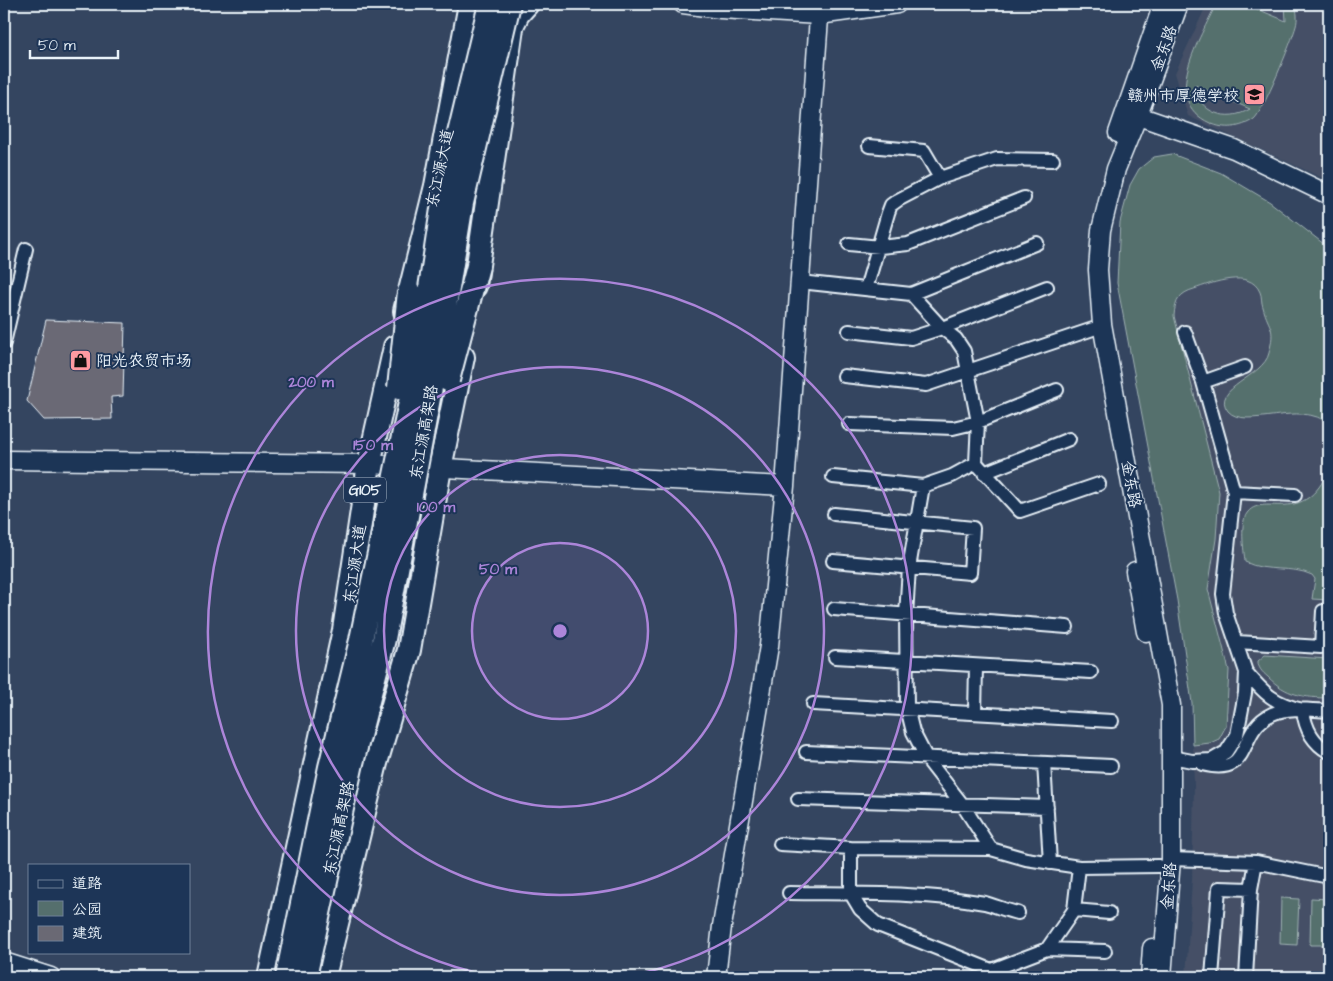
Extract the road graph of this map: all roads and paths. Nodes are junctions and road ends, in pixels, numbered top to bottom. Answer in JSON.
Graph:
{"nodes":[{"id":1,"x":458,"y":4,"type":"edge"},
{"id":2,"x":470,"y":4,"type":"edge"},
{"id":3,"x":490,"y":4,"type":"edge"},
{"id":4,"x":509,"y":4,"type":"edge"},
{"id":5,"x":518,"y":4,"type":"edge"},
{"id":6,"x":527,"y":4,"type":"edge"},
{"id":7,"x":683,"y":4,"type":"edge"},
{"id":8,"x":897,"y":4,"type":"edge"},
{"id":9,"x":1167,"y":4,"type":"edge"},
{"id":10,"x":819,"y":10,"type":"edge"},
{"id":11,"x":512,"y":26,"type":"junction"},
{"id":12,"x":466,"y":27,"type":"junction"},
{"id":13,"x":1132,"y":114,"type":"junction"},
{"id":14,"x":869,"y":146,"type":"dead end"},
{"id":15,"x":1054,"y":160,"type":"dead end"},
{"id":16,"x":940,"y":178,"type":"junction"},
{"id":17,"x":1329,"y":195,"type":"edge"},
{"id":18,"x":1024,"y":198,"type":"dead end"},
{"id":19,"x":1036,"y":242,"type":"dead end"},
{"id":20,"x":849,"y":244,"type":"dead end"},
{"id":21,"x":880,"y":247,"type":"junction"},
{"id":22,"x":26,"y":249,"type":"dead end"},
{"id":23,"x":478,"y":266,"type":"junction"},
{"id":24,"x":800,"y":282,"type":"junction"},
{"id":25,"x":1047,"y":287,"type":"dead end"},
{"id":26,"x":866,"y":289,"type":"junction"},
{"id":27,"x":409,"y":292,"type":"junction"},
{"id":28,"x":911,"y":294,"type":"junction"},
{"id":29,"x":942,"y":328,"type":"junction"},
{"id":30,"x":1093,"y":329,"type":"junction"},
{"id":31,"x":849,"y":331,"type":"dead end"},
{"id":32,"x":1185,"y":332,"type":"dead end"},
{"id":33,"x":4,"y":343,"type":"edge"},
{"id":34,"x":1245,"y":367,"type":"dead end"},
{"id":35,"x":969,"y":371,"type":"junction"},
{"id":36,"x":844,"y":376,"type":"dead end"},
{"id":37,"x":1203,"y":382,"type":"junction"},
{"id":38,"x":1057,"y":390,"type":"dead end"},
{"id":39,"x":978,"y":422,"type":"junction"},
{"id":40,"x":850,"y":424,"type":"dead end"},
{"id":41,"x":1069,"y":439,"type":"dead end"},
{"id":42,"x":4,"y":460,"type":"edge"},
{"id":43,"x":369,"y":464,"type":"junction"},
{"id":44,"x":440,"y":468,"type":"junction"},
{"id":45,"x":980,"y":468,"type":"junction"},
{"id":46,"x":833,"y":477,"type":"dead end"},
{"id":47,"x":1099,"y":484,"type":"dead end"},
{"id":48,"x":785,"y":486,"type":"junction"},
{"id":49,"x":923,"y":486,"type":"junction"},
{"id":50,"x":1234,"y":492,"type":"junction"},
{"id":51,"x":1295,"y":495,"type":"dead end"},
{"id":52,"x":834,"y":514,"type":"dead end"},
{"id":53,"x":915,"y":522,"type":"junction"},
{"id":54,"x":833,"y":560,"type":"dead end"},
{"id":55,"x":909,"y":568,"type":"junction"},
{"id":56,"x":834,"y":608,"type":"dead end"},
{"id":57,"x":1323,"y":611,"type":"dead end"},
{"id":58,"x":906,"y":615,"type":"junction"},
{"id":59,"x":1066,"y":627,"type":"dead end"},
{"id":60,"x":1237,"y":642,"type":"junction"},
{"id":61,"x":835,"y":657,"type":"dead end"},
{"id":62,"x":908,"y":662,"type":"junction"},
{"id":63,"x":976,"y":667,"type":"junction"},
{"id":64,"x":1091,"y":672,"type":"dead end"},
{"id":65,"x":1246,"y":672,"type":"junction"},
{"id":66,"x":813,"y":704,"type":"dead end"},
{"id":67,"x":907,"y":708,"type":"junction"},
{"id":68,"x":1302,"y":710,"type":"junction"},
{"id":69,"x":1329,"y":711,"type":"edge"},
{"id":70,"x":975,"y":713,"type":"junction"},
{"id":71,"x":1112,"y":720,"type":"dead end"},
{"id":72,"x":806,"y":752,"type":"dead end"},
{"id":73,"x":1329,"y":752,"type":"edge"},
{"id":74,"x":1172,"y":757,"type":"junction"},
{"id":75,"x":927,"y":759,"type":"junction"},
{"id":76,"x":1192,"y":760,"type":"junction"},
{"id":77,"x":1044,"y":763,"type":"junction"},
{"id":78,"x":1111,"y":766,"type":"dead end"},
{"id":79,"x":330,"y":767,"type":"junction"},
{"id":80,"x":347,"y":787,"type":"junction"},
{"id":81,"x":798,"y":799,"type":"dead end"},
{"id":82,"x":962,"y":804,"type":"junction"},
{"id":83,"x":1047,"y":807,"type":"junction"},
{"id":84,"x":780,"y":844,"type":"dead end"},
{"id":85,"x":851,"y":848,"type":"junction"},
{"id":86,"x":991,"y":849,"type":"junction"},
{"id":87,"x":1256,"y":862,"type":"junction"},
{"id":88,"x":1050,"y":863,"type":"junction"},
{"id":89,"x":1165,"y":863,"type":"junction"},
{"id":90,"x":1079,"y":867,"type":"junction"},
{"id":91,"x":1329,"y":877,"type":"edge"},
{"id":92,"x":1251,"y":889,"type":"junction"},
{"id":93,"x":789,"y":893,"type":"dead end"},
{"id":94,"x":851,"y":894,"type":"junction"},
{"id":95,"x":1074,"y":910,"type":"junction"},
{"id":96,"x":1018,"y":913,"type":"dead end"},
{"id":97,"x":1109,"y":914,"type":"dead end"},
{"id":98,"x":1047,"y":949,"type":"junction"},
{"id":99,"x":1105,"y":951,"type":"dead end"},
{"id":100,"x":4,"y":962,"type":"edge"},
{"id":101,"x":992,"y":970,"type":"junction"},
{"id":102,"x":52,"y":977,"type":"edge"},
{"id":103,"x":269,"y":977,"type":"edge"},
{"id":104,"x":287,"y":977,"type":"edge"},
{"id":105,"x":305,"y":977,"type":"edge"},
{"id":106,"x":324,"y":977,"type":"edge"},
{"id":107,"x":716,"y":977,"type":"edge"},
{"id":108,"x":1009,"y":977,"type":"edge"},
{"id":109,"x":1150,"y":977,"type":"edge"},
{"id":110,"x":1162,"y":977,"type":"edge"},
{"id":111,"x":1212,"y":977,"type":"edge"},
{"id":112,"x":1246,"y":977,"type":"edge"}],
"edges":[{"from":1,"to":12,"type":"highway"},
{"from":2,"to":12,"type":"highway","name":"东江源大道","number":"G105"},
{"from":3,"to":79,"type":"highway","name":"东江源高架路","bridge":true},
{"from":4,"to":80,"type":"highway","name":"东江源高架路","bridge":true},
{"from":5,"to":11,"type":"highway"},
{"from":6,"to":11,"type":"highway"},
{"from":7,"to":10,"type":"street"},
{"from":8,"to":10,"type":"street"},
{"from":9,"to":13,"type":"street","name":"金东路"},
{"from":10,"to":24,"type":"street"},
{"from":11,"to":23,"type":"highway"},
{"from":12,"to":27,"type":"highway","name":"东江源大道","number":"G105"},
{"from":13,"to":17,"type":"street"},
{"from":13,"to":30,"type":"street","name":"金东路"},
{"from":13,"to":74,"type":"street","name":"金东路"},
{"from":14,"to":16,"type":"street"},
{"from":15,"to":16,"type":"street"},
{"from":16,"to":21,"type":"street"},
{"from":18,"to":21,"type":"street"},
{"from":19,"to":28,"type":"street"},
{"from":20,"to":21,"type":"street"},
{"from":21,"to":26,"type":"street"},
{"from":22,"to":33,"type":"street"},
{"from":23,"to":44,"type":"highway"},
{"from":23,"to":80,"type":"highway","bridge":true},
{"from":24,"to":26,"type":"street"},
{"from":24,"to":48,"type":"street"},
{"from":25,"to":29,"type":"street"},
{"from":26,"to":28,"type":"street"},
{"from":27,"to":43,"type":"highway","name":"东江源大道","number":"G105"},
{"from":27,"to":79,"type":"highway","bridge":true},
{"from":28,"to":29,"type":"street"},
{"from":29,"to":31,"type":"street"},
{"from":29,"to":35,"type":"street"},
{"from":30,"to":35,"type":"street"},
{"from":30,"to":89,"type":"street","name":"金东路"},
{"from":32,"to":37,"type":"street"},
{"from":34,"to":37,"type":"street"},
{"from":35,"to":36,"type":"street"},
{"from":35,"to":39,"type":"street"},
{"from":37,"to":50,"type":"street"},
{"from":38,"to":39,"type":"street"},
{"from":39,"to":40,"type":"street"},
{"from":39,"to":45,"type":"street"},
{"from":41,"to":45,"type":"street"},
{"from":42,"to":43,"type":"street"},
{"from":43,"to":44,"type":"street"},
{"from":43,"to":103,"type":"highway","name":"东江源大道","number":"G105"},
{"from":44,"to":48,"type":"street"},
{"from":44,"to":106,"type":"highway"},
{"from":45,"to":47,"type":"street"},
{"from":45,"to":49,"type":"street"},
{"from":46,"to":49,"type":"street"},
{"from":48,"to":107,"type":"street"},
{"from":49,"to":53,"type":"street"},
{"from":50,"to":51,"type":"street"},
{"from":50,"to":60,"type":"street"},
{"from":52,"to":53,"type":"street"},
{"from":53,"to":55,"type":"street"},
{"from":53,"to":55,"type":"street"},
{"from":54,"to":55,"type":"street"},
{"from":55,"to":58,"type":"street"},
{"from":56,"to":58,"type":"street"},
{"from":57,"to":60,"type":"street"},
{"from":58,"to":59,"type":"street"},
{"from":58,"to":62,"type":"street"},
{"from":60,"to":65,"type":"street"},
{"from":61,"to":62,"type":"street"},
{"from":62,"to":63,"type":"street"},
{"from":62,"to":67,"type":"street"},
{"from":63,"to":64,"type":"street"},
{"from":63,"to":70,"type":"street"},
{"from":65,"to":68,"type":"street"},
{"from":65,"to":76,"type":"street"},
{"from":66,"to":67,"type":"street"},
{"from":67,"to":70,"type":"street"},
{"from":67,"to":75,"type":"street"},
{"from":68,"to":69,"type":"street"},
{"from":68,"to":73,"type":"street"},
{"from":68,"to":76,"type":"street"},
{"from":70,"to":71,"type":"street"},
{"from":72,"to":75,"type":"street"},
{"from":74,"to":76,"type":"street"},
{"from":74,"to":89,"type":"street","name":"金东路"},
{"from":75,"to":77,"type":"street"},
{"from":75,"to":82,"type":"street"},
{"from":77,"to":78,"type":"street"},
{"from":77,"to":83,"type":"street"},
{"from":79,"to":104,"type":"highway","name":"东江源高架路","bridge":true},
{"from":80,"to":105,"type":"highway","name":"东江源高架路","bridge":true},
{"from":81,"to":82,"type":"street"},
{"from":82,"to":83,"type":"street"},
{"from":82,"to":86,"type":"street"},
{"from":83,"to":88,"type":"street"},
{"from":84,"to":85,"type":"street"},
{"from":85,"to":86,"type":"street"},
{"from":85,"to":94,"type":"street"},
{"from":86,"to":88,"type":"street"},
{"from":87,"to":89,"type":"street"},
{"from":87,"to":91,"type":"street"},
{"from":87,"to":92,"type":"street"},
{"from":88,"to":90,"type":"street"},
{"from":89,"to":90,"type":"street"},
{"from":89,"to":109,"type":"street","name":"金东路"},
{"from":89,"to":110,"type":"street","name":"金东路"},
{"from":90,"to":95,"type":"street"},
{"from":92,"to":111,"type":"street"},
{"from":92,"to":112,"type":"street"},
{"from":93,"to":94,"type":"street"},
{"from":94,"to":96,"type":"street"},
{"from":94,"to":101,"type":"street"},
{"from":95,"to":97,"type":"street"},
{"from":95,"to":98,"type":"street"},
{"from":98,"to":99,"type":"street"},
{"from":98,"to":101,"type":"street"},
{"from":100,"to":102,"type":"street"},
{"from":101,"to":108,"type":"street"}]}
